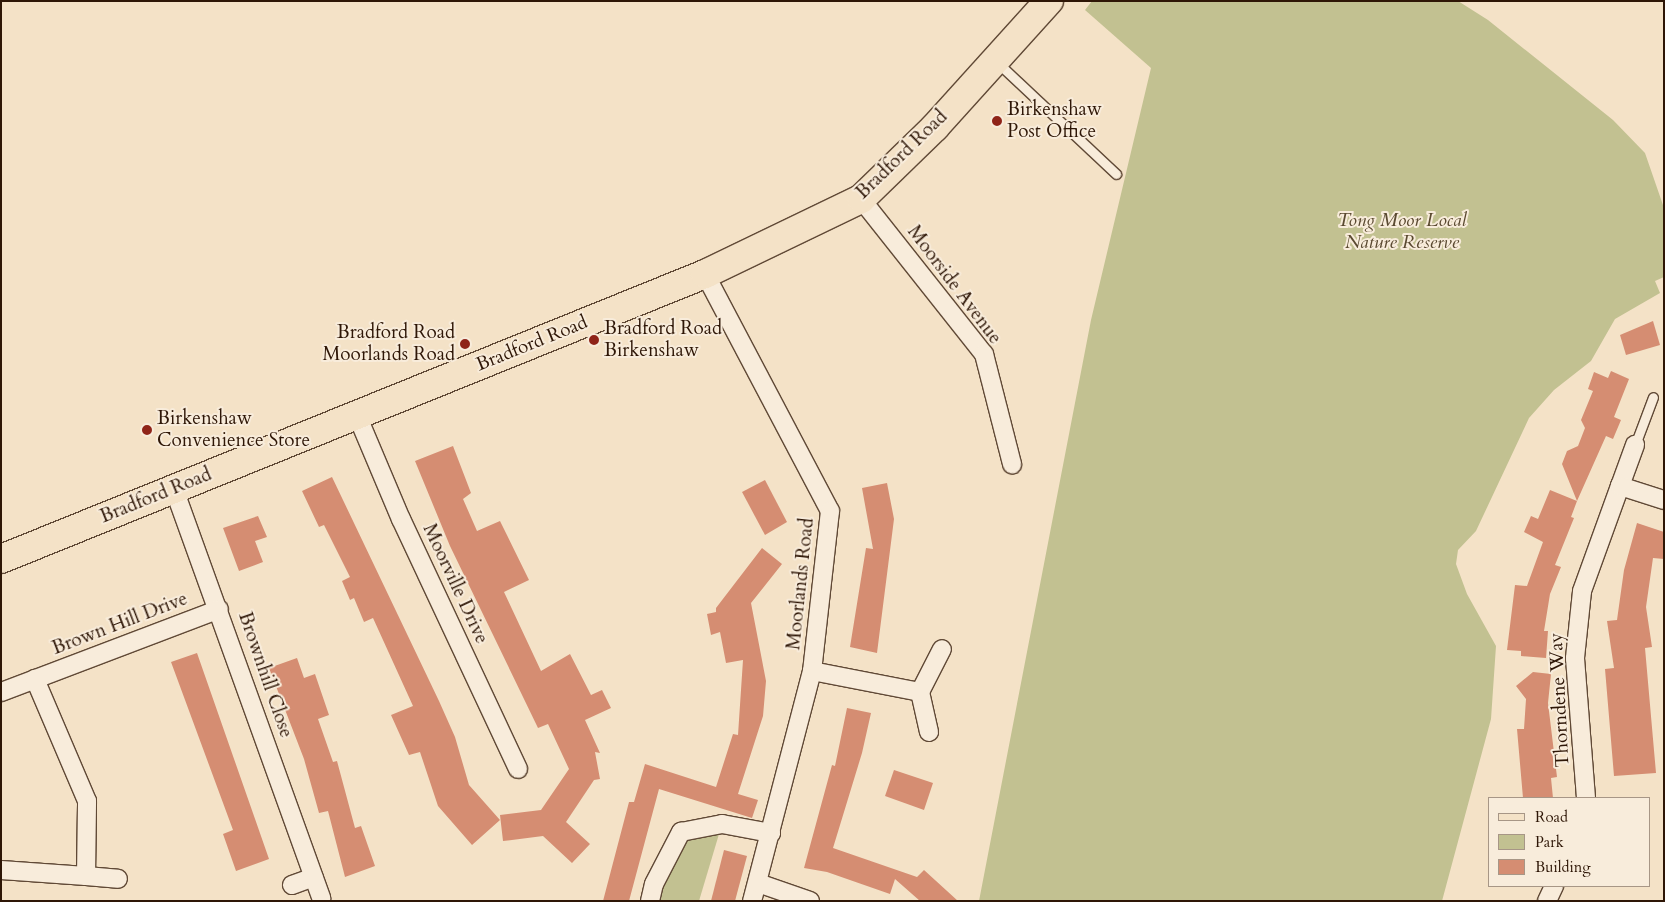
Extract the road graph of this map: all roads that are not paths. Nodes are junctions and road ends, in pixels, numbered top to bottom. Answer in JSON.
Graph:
{"nodes":[{"id":1,"x":1049,"y":1,"type":"edge"},
{"id":2,"x":994,"y":60,"type":"junction"},
{"id":3,"x":1116,"y":174,"type":"dead end"},
{"id":4,"x":861,"y":199,"type":"junction"},
{"id":5,"x":705,"y":274,"type":"junction"},
{"id":6,"x":1653,"y":397,"type":"dead end"},
{"id":7,"x":358,"y":415,"type":"junction"},
{"id":8,"x":1635,"y":445,"type":"joint"},
{"id":9,"x":1012,"y":464,"type":"dead end"},
{"id":10,"x":1620,"y":486,"type":"junction"},
{"id":11,"x":174,"y":489,"type":"junction"},
{"id":12,"x":1664,"y":500,"type":"edge"},
{"id":13,"x":1,"y":559,"type":"edge"},
{"id":14,"x":219,"y":608,"type":"junction"},
{"id":15,"x":942,"y":649,"type":"dead end"},
{"id":16,"x":812,"y":670,"type":"junction"},
{"id":17,"x":35,"y":680,"type":"junction"},
{"id":18,"x":1,"y":692,"type":"edge"},
{"id":19,"x":920,"y":692,"type":"junction"},
{"id":20,"x":930,"y":732,"type":"dead end"},
{"id":21,"x":518,"y":769,"type":"dead end"},
{"id":22,"x":1586,"y":797,"type":"edge"},
{"id":23,"x":771,"y":834,"type":"junction"},
{"id":24,"x":1,"y":870,"type":"edge"},
{"id":25,"x":86,"y":876,"type":"junction"},
{"id":26,"x":314,"y":877,"type":"junction"},
{"id":27,"x":118,"y":879,"type":"dead end"},
{"id":28,"x":758,"y":883,"type":"junction"},
{"id":29,"x":292,"y":884,"type":"dead end"},
{"id":30,"x":1553,"y":887,"type":"edge"},
{"id":31,"x":321,"y":898,"type":"dead end"},
{"id":32,"x":650,"y":901,"type":"edge"},
{"id":33,"x":752,"y":901,"type":"edge"},
{"id":34,"x":810,"y":901,"type":"edge"},
{"id":35,"x":1546,"y":901,"type":"edge"}],
"edges":[{"from":1,"to":2,"type":"main road","name":"Bradford Road"},
{"from":2,"to":3,"type":"lane"},
{"from":2,"to":4,"type":"main road","name":"Bradford Road"},
{"from":4,"to":5,"type":"main road","name":"Bradford Road"},
{"from":4,"to":9,"type":"street","name":"Moorside Avenue"},
{"from":5,"to":7,"type":"main road","name":"Bradford Road"},
{"from":5,"to":16,"type":"street","name":"Moorlands Road"},
{"from":6,"to":8,"type":"lane"},
{"from":7,"to":11,"type":"main road","name":"Bradford Road"},
{"from":7,"to":21,"type":"street","name":"Moorville Drive"},
{"from":8,"to":10,"type":"street","name":"Thorndene Way"},
{"from":10,"to":12,"type":"street"},
{"from":10,"to":22,"type":"street","name":"Thorndene Way"},
{"from":11,"to":13,"type":"main road","name":"Bradford Road"},
{"from":11,"to":14,"type":"street","name":"Brownhill Close"},
{"from":14,"to":17,"type":"street","name":"Brown Hill Drive"},
{"from":14,"to":26,"type":"street","name":"Brownhill Close"},
{"from":15,"to":19,"type":"street"},
{"from":16,"to":19,"type":"street"},
{"from":16,"to":23,"type":"street","name":"Moorlands Road"},
{"from":17,"to":18,"type":"street","name":"Brown Hill Drive"},
{"from":17,"to":25,"type":"street"},
{"from":19,"to":20,"type":"street"},
{"from":23,"to":28,"type":"street","name":"Moorlands Road"},
{"from":23,"to":32,"type":"street"},
{"from":24,"to":25,"type":"street"},
{"from":25,"to":27,"type":"street"},
{"from":26,"to":29,"type":"street"},
{"from":26,"to":31,"type":"street","name":"Brownhill Close"},
{"from":28,"to":33,"type":"street","name":"Moorlands Road"},
{"from":28,"to":34,"type":"street"},
{"from":30,"to":35,"type":"street"}]}
